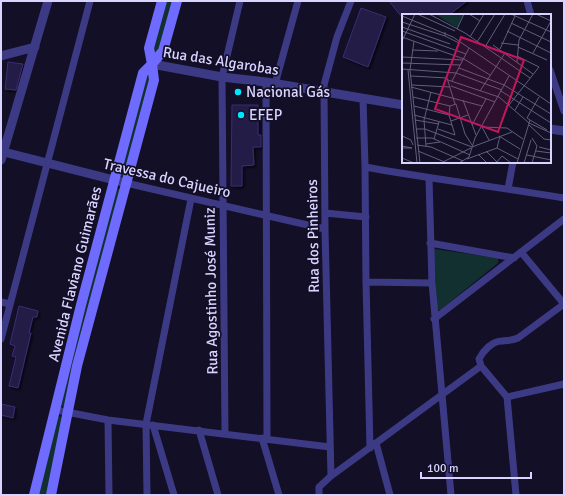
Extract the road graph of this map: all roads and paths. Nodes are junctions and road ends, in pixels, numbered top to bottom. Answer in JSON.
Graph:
{"nodes":[{"id":1,"x":48,"y":1,"type":"edge"},
{"id":2,"x":90,"y":1,"type":"edge"},
{"id":3,"x":162,"y":1,"type":"edge"},
{"id":4,"x":177,"y":1,"type":"edge"},
{"id":5,"x":240,"y":1,"type":"edge"},
{"id":6,"x":298,"y":1,"type":"edge"},
{"id":7,"x":351,"y":1,"type":"edge"},
{"id":8,"x":527,"y":1,"type":"edge"},
{"id":9,"x":531,"y":14,"type":"edge"},
{"id":10,"x":35,"y":47,"type":"junction"},
{"id":11,"x":1,"y":56,"type":"edge"},
{"id":12,"x":152,"y":64,"type":"junction"},
{"id":13,"x":551,"y":73,"type":"edge"},
{"id":14,"x":222,"y":77,"type":"junction"},
{"id":15,"x":270,"y":83,"type":"junction"},
{"id":16,"x":324,"y":92,"type":"junction"},
{"id":17,"x":362,"y":98,"type":"junction"},
{"id":18,"x":402,"y":105,"type":"edge"},
{"id":19,"x":564,"y":111,"type":"edge"},
{"id":20,"x":551,"y":130,"type":"edge"},
{"id":21,"x":564,"y":131,"type":"edge"},
{"id":22,"x":2,"y":156,"type":"edge"},
{"id":23,"x":48,"y":163,"type":"junction"},
{"id":24,"x":513,"y":163,"type":"edge"},
{"id":25,"x":365,"y":167,"type":"junction"},
{"id":26,"x":429,"y":178,"type":"junction"},
{"id":27,"x":114,"y":180,"type":"junction"},
{"id":28,"x":126,"y":183,"type":"junction"},
{"id":29,"x":508,"y":189,"type":"junction"},
{"id":30,"x":564,"y":198,"type":"edge"},
{"id":31,"x":191,"y":199,"type":"junction"},
{"id":32,"x":223,"y":206,"type":"junction"},
{"id":33,"x":326,"y":214,"type":"junction"},
{"id":34,"x":267,"y":215,"type":"junction"},
{"id":35,"x":366,"y":217,"type":"junction"},
{"id":36,"x":564,"y":219,"type":"edge"},
{"id":37,"x":325,"y":229,"type":"junction"},
{"id":38,"x":430,"y":243,"type":"junction"},
{"id":39,"x":521,"y":252,"type":"junction"},
{"id":40,"x":514,"y":258,"type":"junction"},
{"id":41,"x":366,"y":282,"type":"junction"},
{"id":42,"x":432,"y":283,"type":"junction"},
{"id":43,"x":1,"y":302,"type":"edge"},
{"id":44,"x":10,"y":304,"type":"junction"},
{"id":45,"x":564,"y":304,"type":"edge"},
{"id":46,"x":434,"y":319,"type":"junction"},
{"id":47,"x":1,"y":339,"type":"edge"},
{"id":48,"x":481,"y":366,"type":"junction"},
{"id":49,"x":564,"y":384,"type":"edge"},
{"id":50,"x":441,"y":396,"type":"junction"},
{"id":51,"x":507,"y":396,"type":"junction"},
{"id":52,"x":56,"y":410,"type":"junction"},
{"id":53,"x":67,"y":413,"type":"junction"},
{"id":54,"x":108,"y":420,"type":"junction"},
{"id":55,"x":149,"y":424,"type":"junction"},
{"id":56,"x":199,"y":430,"type":"junction"},
{"id":57,"x":226,"y":434,"type":"junction"},
{"id":58,"x":264,"y":438,"type":"junction"},
{"id":59,"x":373,"y":445,"type":"junction"},
{"id":60,"x":330,"y":447,"type":"junction"},
{"id":61,"x":331,"y":476,"type":"junction"},
{"id":62,"x":34,"y":495,"type":"edge"},
{"id":63,"x":51,"y":495,"type":"edge"},
{"id":64,"x":109,"y":495,"type":"edge"},
{"id":65,"x":147,"y":495,"type":"edge"},
{"id":66,"x":174,"y":495,"type":"edge"},
{"id":67,"x":218,"y":495,"type":"edge"},
{"id":68,"x":280,"y":495,"type":"edge"},
{"id":69,"x":319,"y":495,"type":"edge"},
{"id":70,"x":390,"y":495,"type":"edge"},
{"id":71,"x":451,"y":495,"type":"edge"},
{"id":72,"x":516,"y":495,"type":"edge"}],
"edges":[{"from":1,"to":10,"type":"street"},
{"from":2,"to":23,"type":"street"},
{"from":3,"to":12,"type":"main road","name":"Avenida Flaviano Guimarães"},
{"from":4,"to":12,"type":"main road","name":"Avenida Flaviano Guimarães"},
{"from":5,"to":14,"type":"street","name":"Rua Agostinho José Muniz"},
{"from":6,"to":15,"type":"street"},
{"from":7,"to":16,"type":"street","name":"Rua dos Pinheiros"},
{"from":8,"to":9,"type":"street"},
{"from":10,"to":11,"type":"street"},
{"from":10,"to":22,"type":"street"},
{"from":12,"to":14,"type":"street","name":"Rua das Algarobas"},
{"from":12,"to":27,"type":"main road","name":"Avenida Flaviano Guimarães"},
{"from":12,"to":28,"type":"main road","name":"Avenida Flaviano Guimarães"},
{"from":13,"to":19,"type":"street"},
{"from":14,"to":15,"type":"street","name":"Rua das Algarobas"},
{"from":14,"to":32,"type":"street","name":"Rua Agostinho José Muniz"},
{"from":15,"to":16,"type":"street","name":"Rua das Algarobas"},
{"from":15,"to":34,"type":"street"},
{"from":16,"to":17,"type":"street","name":"Rua das Algarobas"},
{"from":16,"to":33,"type":"street","name":"Rua dos Pinheiros"},
{"from":17,"to":18,"type":"street","name":"Rua das Algarobas"},
{"from":17,"to":25,"type":"street"},
{"from":20,"to":21,"type":"street"},
{"from":22,"to":23,"type":"street","name":"Travessa do Cajueiro"},
{"from":23,"to":27,"type":"street","name":"Travessa do Cajueiro"},
{"from":23,"to":44,"type":"street"},
{"from":24,"to":29,"type":"street"},
{"from":25,"to":26,"type":"street"},
{"from":25,"to":35,"type":"street"},
{"from":26,"to":29,"type":"street"},
{"from":26,"to":38,"type":"street"},
{"from":27,"to":28,"type":"street","name":"Travessa do Cajueiro"},
{"from":27,"to":52,"type":"main road","name":"Avenida Flaviano Guimarães"},
{"from":28,"to":31,"type":"street","name":"Travessa do Cajueiro"},
{"from":28,"to":53,"type":"main road","name":"Avenida Flaviano Guimarães"},
{"from":29,"to":30,"type":"street"},
{"from":31,"to":32,"type":"street","name":"Travessa do Cajueiro"},
{"from":31,"to":55,"type":"street"},
{"from":32,"to":34,"type":"street","name":"Travessa do Cajueiro"},
{"from":32,"to":57,"type":"street","name":"Rua Agostinho José Muniz"},
{"from":33,"to":35,"type":"street"},
{"from":33,"to":37,"type":"street","name":"Rua dos Pinheiros"},
{"from":34,"to":37,"type":"street","name":"Travessa do Cajueiro"},
{"from":34,"to":58,"type":"street"},
{"from":35,"to":41,"type":"street"},
{"from":36,"to":39,"type":"street"},
{"from":37,"to":60,"type":"street","name":"Rua dos Pinheiros"},
{"from":38,"to":40,"type":"street"},
{"from":38,"to":42,"type":"street"},
{"from":39,"to":40,"type":"street"},
{"from":39,"to":45,"type":"street"},
{"from":40,"to":46,"type":"street"},
{"from":41,"to":42,"type":"street"},
{"from":41,"to":59,"type":"street"},
{"from":42,"to":46,"type":"street"},
{"from":43,"to":44,"type":"street"},
{"from":44,"to":47,"type":"street"},
{"from":45,"to":48,"type":"street"},
{"from":46,"to":50,"type":"street"},
{"from":48,"to":50,"type":"street"},
{"from":48,"to":51,"type":"street"},
{"from":49,"to":51,"type":"street"},
{"from":50,"to":59,"type":"street"},
{"from":50,"to":71,"type":"street"},
{"from":51,"to":72,"type":"street"},
{"from":52,"to":53,"type":"street"},
{"from":52,"to":62,"type":"main road","name":"Avenida Flaviano Guimarães"},
{"from":53,"to":54,"type":"street"},
{"from":53,"to":63,"type":"main road","name":"Avenida Flaviano Guimarães"},
{"from":54,"to":55,"type":"street"},
{"from":54,"to":64,"type":"street"},
{"from":55,"to":56,"type":"street"},
{"from":55,"to":65,"type":"street"},
{"from":55,"to":66,"type":"street"},
{"from":56,"to":57,"type":"street"},
{"from":56,"to":67,"type":"street"},
{"from":57,"to":58,"type":"street"},
{"from":58,"to":60,"type":"street"},
{"from":58,"to":68,"type":"street"},
{"from":59,"to":61,"type":"street"},
{"from":59,"to":70,"type":"street"},
{"from":60,"to":61,"type":"street","name":"Rua dos Pinheiros"},
{"from":61,"to":69,"type":"street"}]}
